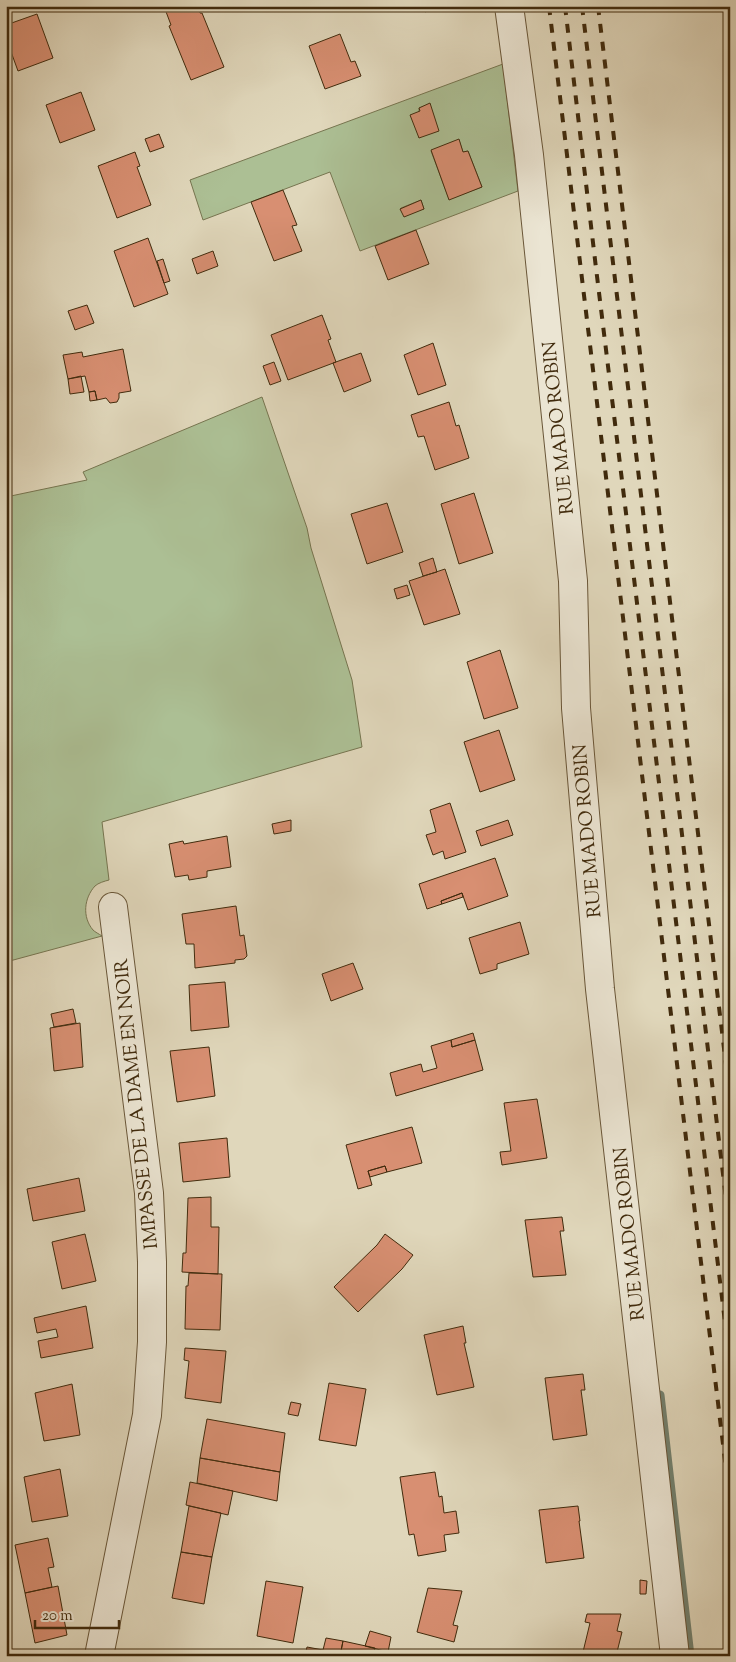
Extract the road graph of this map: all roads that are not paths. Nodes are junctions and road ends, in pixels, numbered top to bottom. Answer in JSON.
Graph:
{"nodes":[{"id":1,"x":510,"y":6,"type":"edge"},
{"id":2,"x":113,"y":907,"type":"dead end"},
{"id":3,"x":99,"y":1656,"type":"edge"},
{"id":4,"x":675,"y":1656,"type":"edge"}],
"edges":[{"from":1,"to":4,"type":"street","name":"RUE MADO ROBIN"},
{"from":2,"to":3,"type":"street","name":"IMPASSE DE LA DAME EN NOIR"}]}
